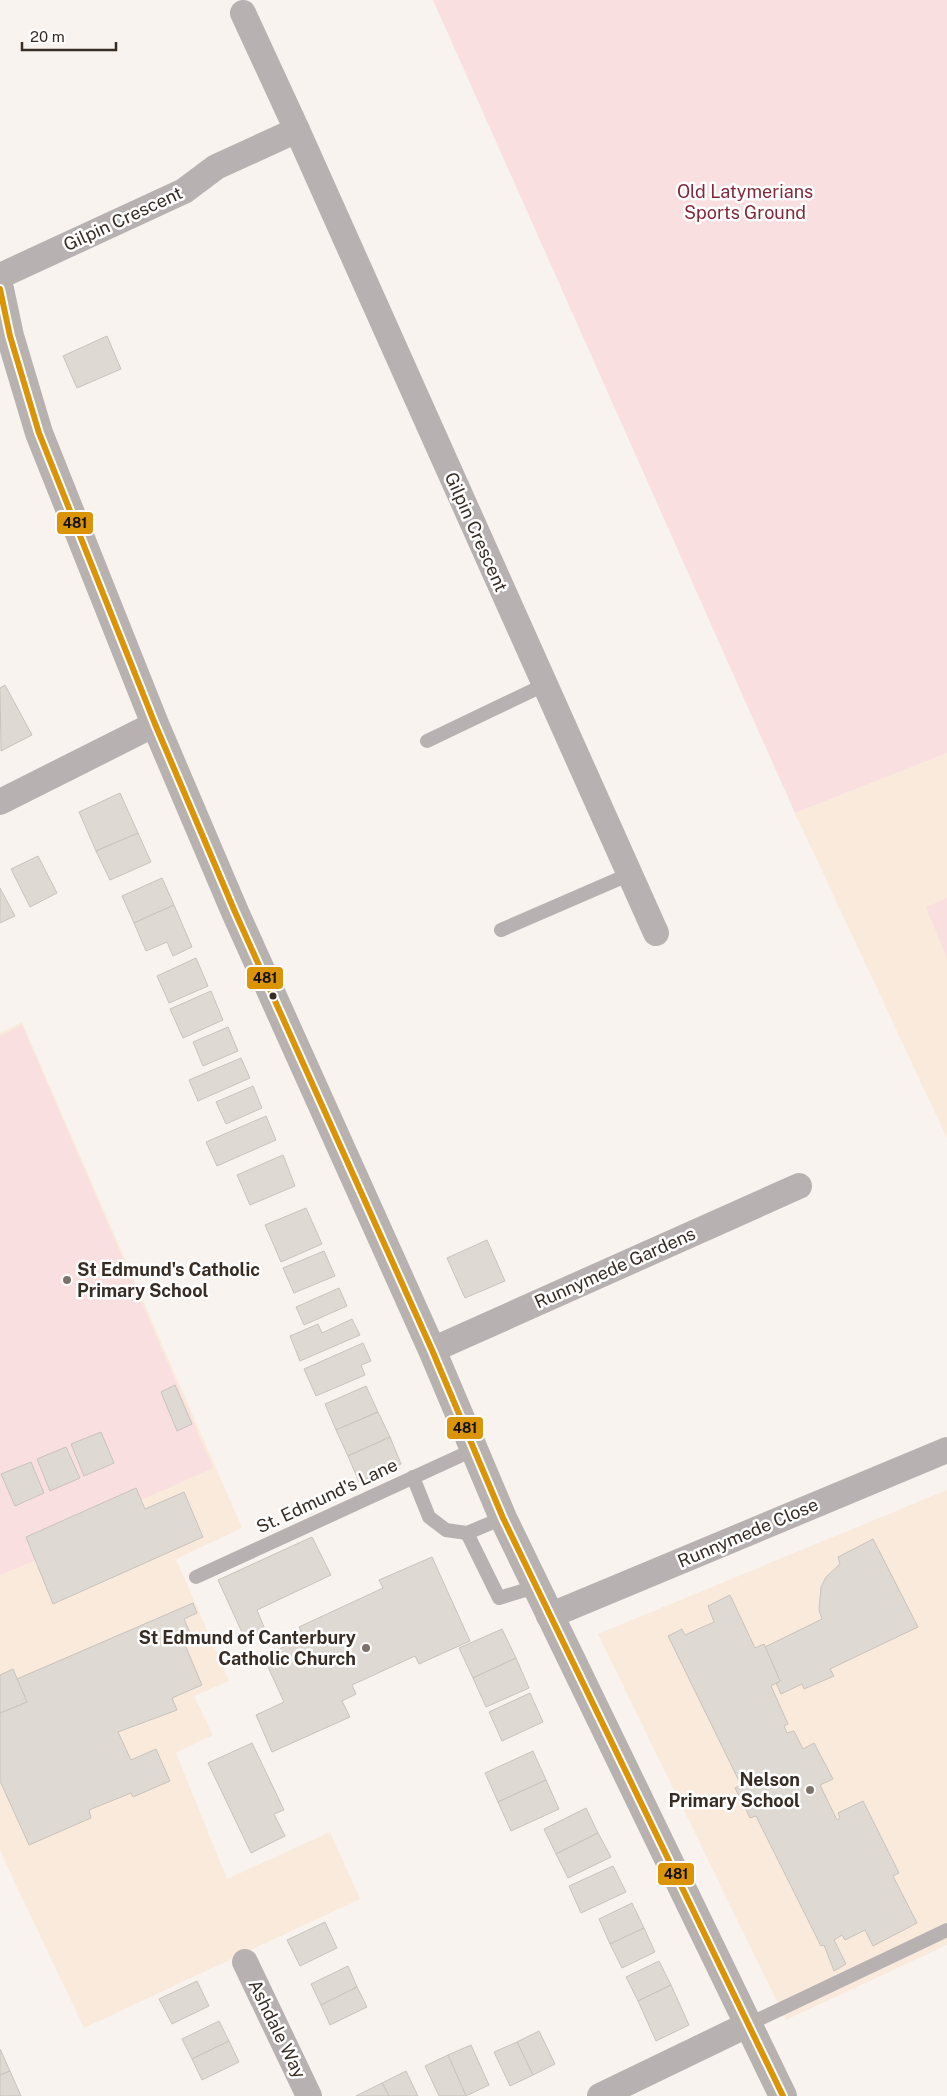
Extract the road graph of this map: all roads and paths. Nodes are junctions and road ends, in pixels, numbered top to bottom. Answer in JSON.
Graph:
{"nodes":[{"id":1,"x":243,"y":6,"type":"edge"},
{"id":2,"x":297,"y":130,"type":"junction"},
{"id":3,"x":0,"y":276,"type":"edge"},
{"id":4,"x":0,"y":289,"type":"edge"},
{"id":5,"x":5,"y":337,"type":"edge"},
{"id":6,"x":544,"y":685,"type":"junction"},
{"id":7,"x":155,"y":724,"type":"junction"},
{"id":8,"x":427,"y":742,"type":"dead end"},
{"id":9,"x":0,"y":802,"type":"edge"},
{"id":10,"x":630,"y":874,"type":"junction"},
{"id":11,"x":500,"y":930,"type":"dead end"},
{"id":12,"x":656,"y":933,"type":"dead end"},
{"id":13,"x":799,"y":1186,"type":"dead end"},
{"id":14,"x":432,"y":1350,"type":"junction"},
{"id":15,"x":473,"y":1450,"type":"junction"},
{"id":16,"x":947,"y":1450,"type":"edge"},
{"id":17,"x":414,"y":1477,"type":"junction"},
{"id":18,"x":502,"y":1518,"type":"junction"},
{"id":19,"x":467,"y":1533,"type":"junction"},
{"id":20,"x":196,"y":1577,"type":"dead end"},
{"id":21,"x":535,"y":1587,"type":"junction"},
{"id":22,"x":549,"y":1616,"type":"junction"},
{"id":23,"x":947,"y":1930,"type":"edge"},
{"id":24,"x":245,"y":1962,"type":"dead end"},
{"id":25,"x":747,"y":2025,"type":"junction"},
{"id":26,"x":309,"y":2096,"type":"edge"},
{"id":27,"x":600,"y":2096,"type":"edge"},
{"id":28,"x":782,"y":2096,"type":"edge"}],
"edges":[{"from":1,"to":2,"type":"street","name":"Gilpin Crescent"},
{"from":2,"to":3,"type":"street","name":"Gilpin Crescent"},
{"from":2,"to":6,"type":"street","name":"Gilpin Crescent"},
{"from":4,"to":5,"type":"street"},
{"from":5,"to":7,"type":"street"},
{"from":6,"to":8,"type":"lane"},
{"from":6,"to":10,"type":"street","name":"Gilpin Crescent"},
{"from":7,"to":9,"type":"street"},
{"from":7,"to":14,"type":"street"},
{"from":10,"to":11,"type":"lane"},
{"from":10,"to":12,"type":"street","name":"Gilpin Crescent"},
{"from":13,"to":14,"type":"street","name":"Runnymede Gardens"},
{"from":14,"to":15,"type":"street"},
{"from":15,"to":17,"type":"lane","name":"St. Edmund's Lane"},
{"from":15,"to":18,"type":"street"},
{"from":16,"to":22,"type":"street","name":"Runnymede Close"},
{"from":17,"to":19,"type":"lane"},
{"from":17,"to":20,"type":"lane","name":"St. Edmund's Lane"},
{"from":18,"to":19,"type":"lane"},
{"from":18,"to":21,"type":"street"},
{"from":19,"to":21,"type":"lane"},
{"from":21,"to":22,"type":"street"},
{"from":22,"to":25,"type":"street"},
{"from":23,"to":25,"type":"lane"},
{"from":24,"to":26,"type":"street","name":"Ashdale Way"},
{"from":25,"to":27,"type":"street"},
{"from":25,"to":28,"type":"street"}]}
